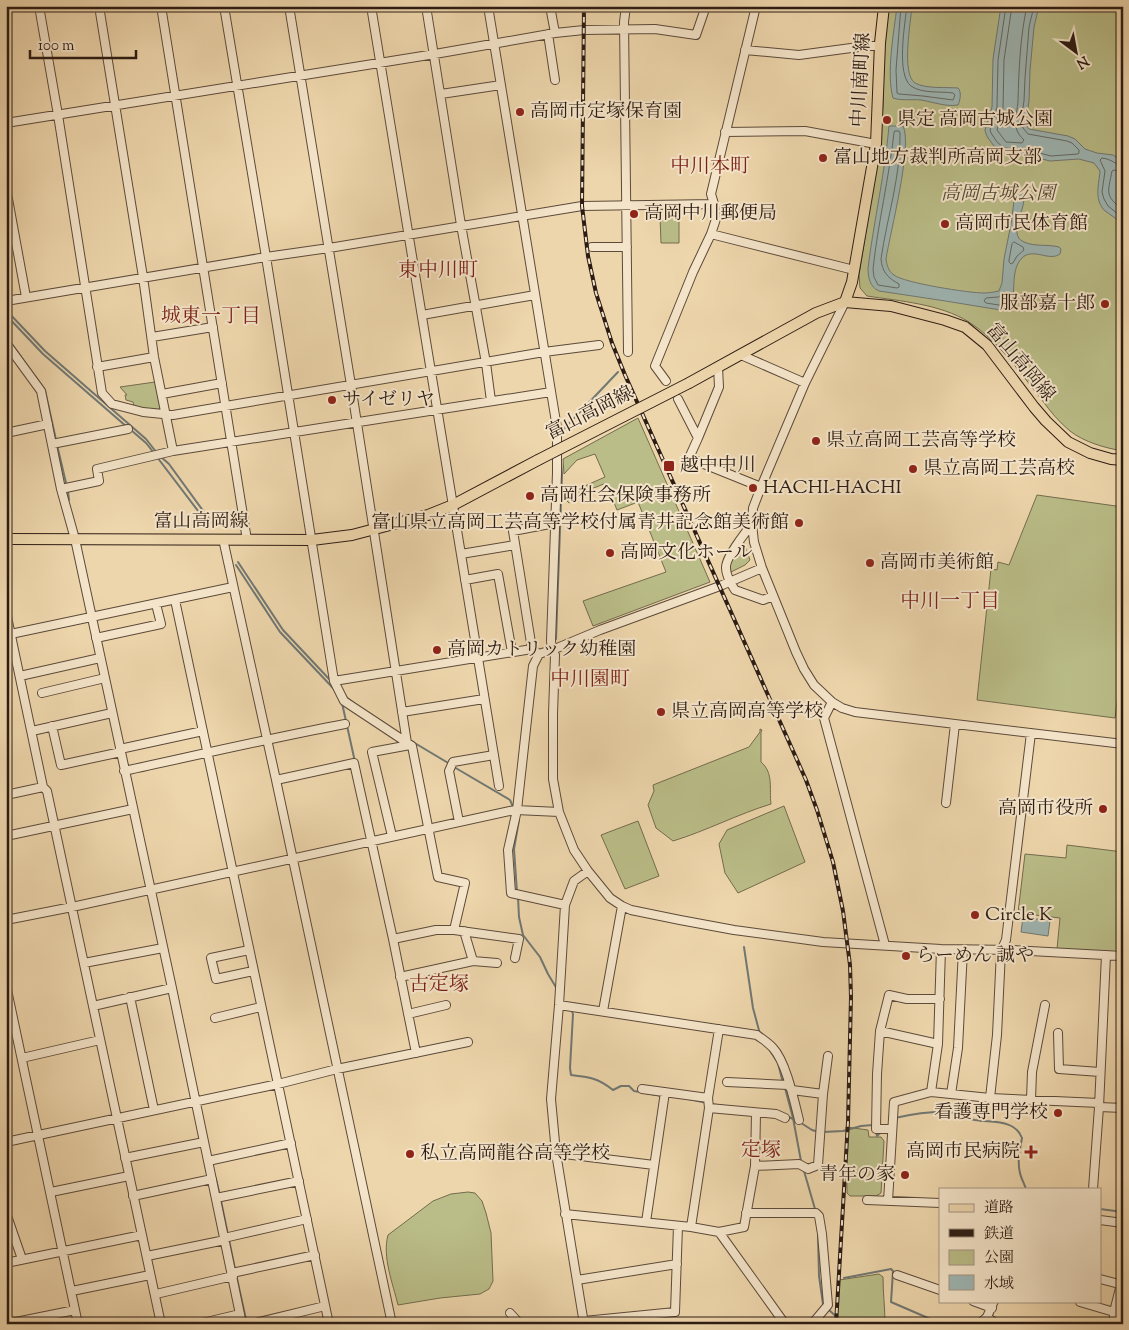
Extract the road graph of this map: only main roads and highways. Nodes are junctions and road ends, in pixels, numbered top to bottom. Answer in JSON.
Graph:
{"nodes":[{"id":1,"x":884,"y":6,"type":"edge"},
{"id":2,"x":845,"y":302,"type":"junction"},
{"id":3,"x":1123,"y":460,"type":"edge"},
{"id":4,"x":6,"y":539,"type":"edge"}],
"edges":[{"from":1,"to":2,"type":"main road","name":"中川南町線"},
{"from":2,"to":3,"type":"main road","name":"富山高岡線"},
{"from":2,"to":4,"type":"main road","name":"富山高岡線","bridge":true}]}
